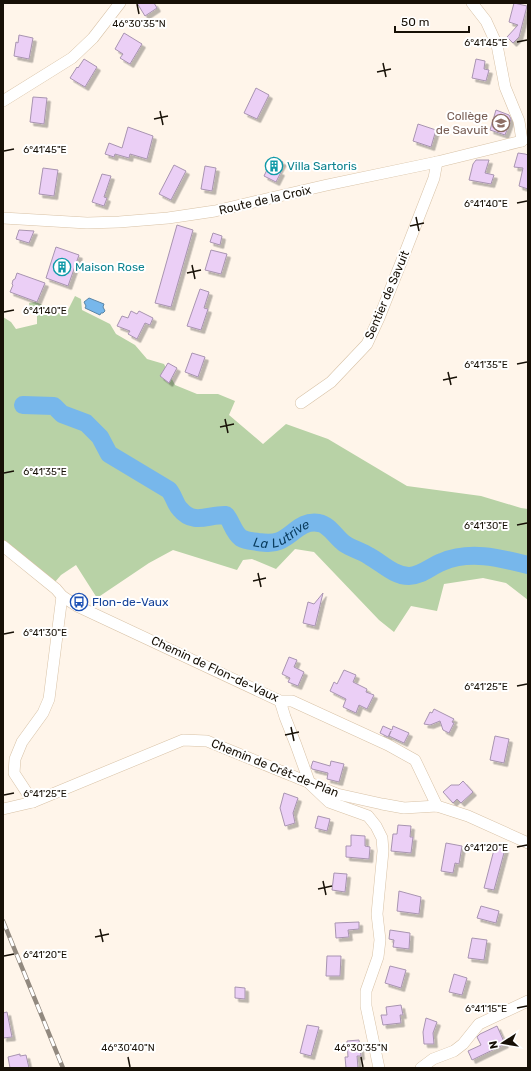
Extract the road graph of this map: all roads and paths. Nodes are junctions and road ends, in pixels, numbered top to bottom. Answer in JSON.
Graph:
{"nodes":[{"id":1,"x":120,"y":3,"type":"edge"},
{"id":2,"x":472,"y":3,"type":"edge"},
{"id":3,"x":3,"y":100,"type":"edge"},
{"id":4,"x":525,"y":136,"type":"edge"},
{"id":5,"x":437,"y":162,"type":"junction"},
{"id":6,"x":3,"y":218,"type":"edge"},
{"id":7,"x":301,"y":403,"type":"dead end"},
{"id":8,"x":3,"y":546,"type":"edge"},
{"id":9,"x":62,"y":596,"type":"junction"},
{"id":10,"x":280,"y":700,"type":"junction"},
{"id":11,"x":310,"y":784,"type":"junction"},
{"id":12,"x":32,"y":802,"type":"junction"},
{"id":13,"x":437,"y":806,"type":"junction"},
{"id":14,"x":3,"y":809,"type":"edge"},
{"id":15,"x":528,"y":843,"type":"edge"},
{"id":16,"x":528,"y":1001,"type":"edge"},
{"id":17,"x":379,"y":1068,"type":"edge"},
{"id":18,"x":421,"y":1068,"type":"edge"}],
"edges":[{"from":1,"to":3,"type":"street"},
{"from":2,"to":4,"type":"street"},
{"from":4,"to":5,"type":"street","name":"Route de la Croix"},
{"from":5,"to":6,"type":"street","name":"Route de la Croix"},
{"from":5,"to":7,"type":"street","name":"Sentier de Savuit"},
{"from":8,"to":9,"type":"street","name":"Chemin de Flon-de-Vaux"},
{"from":9,"to":10,"type":"street","name":"Chemin de Flon-de-Vaux"},
{"from":9,"to":12,"type":"street"},
{"from":10,"to":11,"type":"street"},
{"from":10,"to":13,"type":"street","name":"Chemin de Flon-de-Vaux"},
{"from":11,"to":12,"type":"street","name":"Chemin de Crêt-de-Plan"},
{"from":11,"to":13,"type":"street","name":"Chemin de Crêt-de-Plan"},
{"from":11,"to":17,"type":"street"},
{"from":12,"to":14,"type":"street","name":"Chemin de Crêt-de-Plan"},
{"from":13,"to":15,"type":"street","name":"Chemin de Crêt-de-Plan"},
{"from":16,"to":18,"type":"street"}]}
